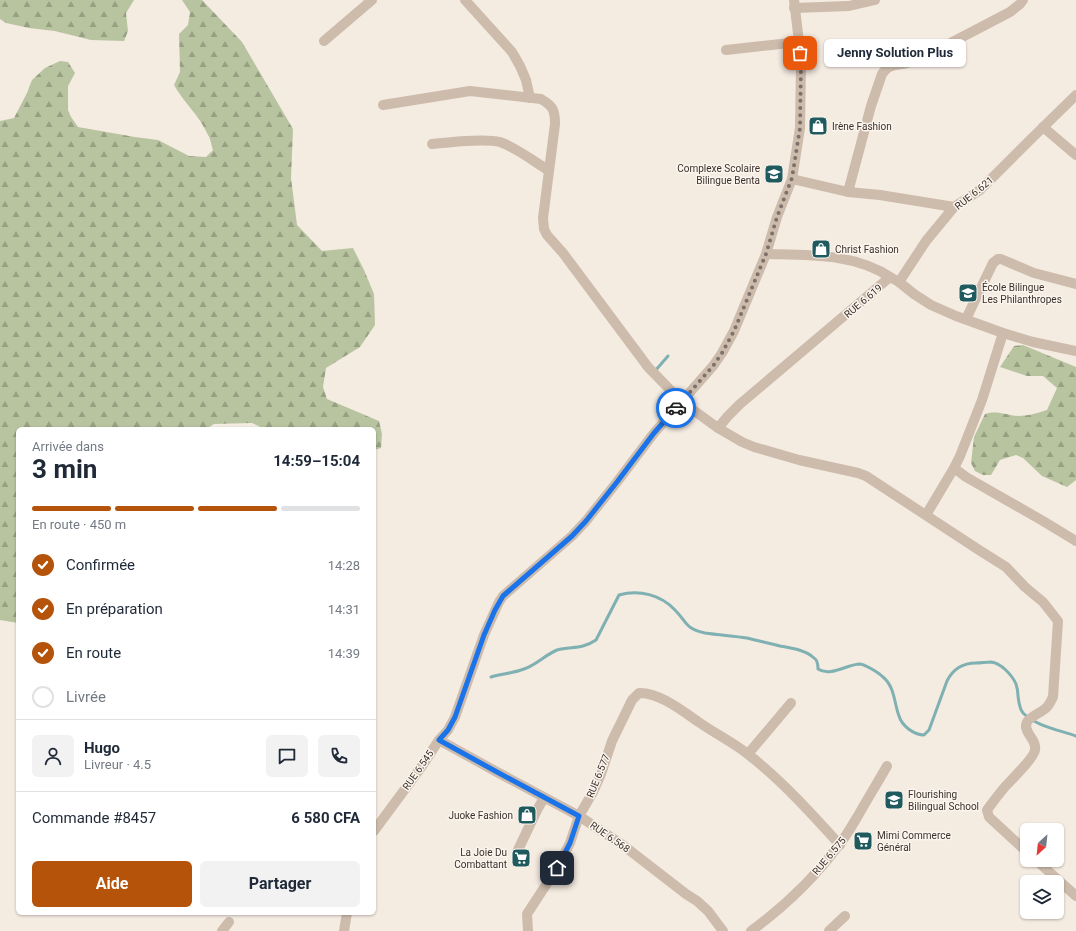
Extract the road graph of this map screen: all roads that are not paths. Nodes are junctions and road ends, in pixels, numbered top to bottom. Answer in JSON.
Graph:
{"nodes":[{"id":1,"x":372,"y":0,"type":"edge"},
{"id":2,"x":465,"y":0,"type":"edge"},
{"id":3,"x":875,"y":0,"type":"edge"},
{"id":4,"x":1023,"y":0,"type":"edge"},
{"id":5,"x":794,"y":4,"type":"edge"},
{"id":6,"x":324,"y":40,"type":"dead end"},
{"id":7,"x":799,"y":42,"type":"junction"},
{"id":8,"x":726,"y":50,"type":"dead end"},
{"id":9,"x":1076,"y":95,"type":"edge"},
{"id":10,"x":530,"y":98,"type":"junction"},
{"id":11,"x":383,"y":105,"type":"dead end"},
{"id":12,"x":1043,"y":127,"type":"junction"},
{"id":13,"x":432,"y":144,"type":"dead end"},
{"id":14,"x":1076,"y":154,"type":"edge"},
{"id":15,"x":548,"y":170,"type":"junction"},
{"id":16,"x":792,"y":178,"type":"junction"},
{"id":17,"x":848,"y":192,"type":"junction"},
{"id":18,"x":954,"y":207,"type":"junction"},
{"id":19,"x":766,"y":254,"type":"junction"},
{"id":20,"x":894,"y":280,"type":"junction"},
{"id":21,"x":1076,"y":284,"type":"edge"},
{"id":22,"x":966,"y":319,"type":"junction"},
{"id":23,"x":1003,"y":333,"type":"junction"},
{"id":24,"x":1076,"y":351,"type":"edge"},
{"id":25,"x":682,"y":402,"type":"junction"},
{"id":26,"x":718,"y":428,"type":"junction"},
{"id":27,"x":954,"y":468,"type":"junction"},
{"id":28,"x":926,"y":515,"type":"junction"},
{"id":29,"x":1076,"y":541,"type":"edge"},
{"id":30,"x":791,"y":702,"type":"dead end"},
{"id":31,"x":439,"y":740,"type":"junction"},
{"id":32,"x":748,"y":754,"type":"junction"},
{"id":33,"x":887,"y":766,"type":"dead end"},
{"id":34,"x":544,"y":798,"type":"junction"},
{"id":35,"x":579,"y":816,"type":"junction"},
{"id":36,"x":376,"y":828,"type":"edge"},
{"id":37,"x":840,"y":844,"type":"junction"},
{"id":38,"x":1020,"y":845,"type":"edge"},
{"id":39,"x":518,"y":850,"type":"dead end"},
{"id":40,"x":1044,"y":867,"type":"edge"},
{"id":41,"x":1076,"y":896,"type":"edge"},
{"id":42,"x":347,"y":915,"type":"edge"},
{"id":43,"x":845,"y":916,"type":"dead end"},
{"id":44,"x":229,"y":922,"type":"dead end"},
{"id":45,"x":222,"y":931,"type":"edge"},
{"id":46,"x":344,"y":931,"type":"edge"},
{"id":47,"x":528,"y":931,"type":"edge"},
{"id":48,"x":723,"y":931,"type":"edge"},
{"id":49,"x":751,"y":931,"type":"edge"},
{"id":50,"x":829,"y":931,"type":"edge"}],
"edges":[{"from":1,"to":6,"type":"street"},
{"from":2,"to":10,"type":"street"},
{"from":3,"to":5,"type":"street"},
{"from":4,"to":17,"type":"street"},
{"from":5,"to":7,"type":"street","name":"RUE 6.545"},
{"from":7,"to":8,"type":"street"},
{"from":7,"to":16,"type":"street","name":"RUE 6.545"},
{"from":9,"to":12,"type":"street","name":"RUE 6.621"},
{"from":10,"to":11,"type":"street"},
{"from":10,"to":15,"type":"street"},
{"from":12,"to":14,"type":"street"},
{"from":12,"to":18,"type":"street","name":"RUE 6.621"},
{"from":13,"to":15,"type":"street"},
{"from":15,"to":25,"type":"street"},
{"from":16,"to":17,"type":"street"},
{"from":16,"to":19,"type":"street","name":"RUE 6.545"},
{"from":17,"to":18,"type":"street"},
{"from":18,"to":20,"type":"street","name":"RUE 6.621"},
{"from":19,"to":20,"type":"street"},
{"from":19,"to":25,"type":"street","name":"RUE 6.545"},
{"from":20,"to":22,"type":"street"},
{"from":20,"to":26,"type":"street","name":"RUE 6.619"},
{"from":21,"to":22,"type":"street"},
{"from":22,"to":23,"type":"street"},
{"from":23,"to":24,"type":"street"},
{"from":23,"to":27,"type":"street"},
{"from":25,"to":26,"type":"street"},
{"from":25,"to":31,"type":"street","name":"RUE 6.545"},
{"from":26,"to":28,"type":"street"},
{"from":27,"to":28,"type":"street"},
{"from":27,"to":29,"type":"street"},
{"from":28,"to":38,"type":"street"},
{"from":30,"to":32,"type":"street"},
{"from":31,"to":34,"type":"street","name":"RUE 6.568"},
{"from":31,"to":36,"type":"street","name":"RUE 6.545"},
{"from":32,"to":35,"type":"street","name":"RUE 6.577"},
{"from":32,"to":37,"type":"street"},
{"from":33,"to":37,"type":"street","name":"RUE 6.575"},
{"from":34,"to":35,"type":"street","name":"RUE 6.568"},
{"from":34,"to":39,"type":"street"},
{"from":35,"to":47,"type":"street","name":"RUE 6.577"},
{"from":35,"to":48,"type":"street","name":"RUE 6.568"},
{"from":37,"to":49,"type":"street","name":"RUE 6.575"},
{"from":40,"to":41,"type":"street"},
{"from":42,"to":46,"type":"street"},
{"from":43,"to":50,"type":"street"},
{"from":44,"to":45,"type":"street"}]}
